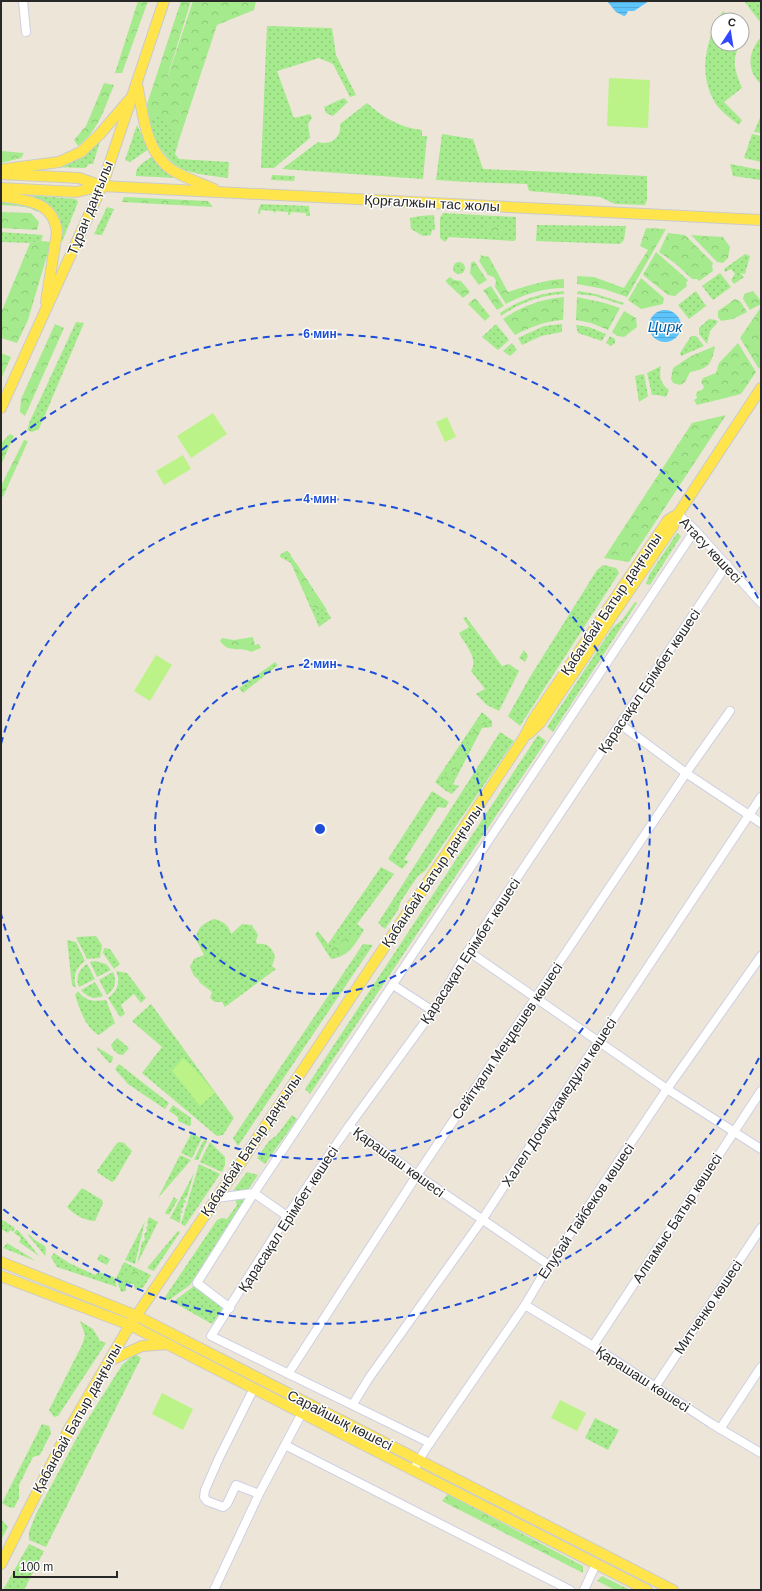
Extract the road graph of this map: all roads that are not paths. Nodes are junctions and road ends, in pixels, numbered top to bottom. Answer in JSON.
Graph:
{"nodes":[{"id":1,"x":23,"y":1,"type":"edge"},
{"id":2,"x":164,"y":1,"type":"edge"},
{"id":3,"x":26,"y":32,"type":"dead end"},
{"id":4,"x":137,"y":83,"type":"junction"},
{"id":5,"x":133,"y":95,"type":"junction"},
{"id":6,"x":1,"y":170,"type":"edge"},
{"id":7,"x":1,"y":174,"type":"edge"},
{"id":8,"x":102,"y":186,"type":"junction"},
{"id":9,"x":1,"y":188,"type":"edge"},
{"id":10,"x":223,"y":192,"type":"junction"},
{"id":11,"x":1,"y":196,"type":"edge"},
{"id":12,"x":739,"y":219,"type":"junction"},
{"id":13,"x":761,"y":220,"type":"edge"},
{"id":14,"x":761,"y":227,"type":"edge"},
{"id":15,"x":45,"y":314,"type":"junction"},
{"id":16,"x":761,"y":388,"type":"edge"},
{"id":17,"x":1,"y":408,"type":"edge"},
{"id":18,"x":678,"y":514,"type":"junction"},
{"id":19,"x":695,"y":530,"type":"junction"},
{"id":20,"x":727,"y":564,"type":"junction"},
{"id":21,"x":761,"y":603,"type":"edge"},
{"id":22,"x":730,"y":711,"type":"dead end"},
{"id":23,"x":620,"y":724,"type":"junction"},
{"id":24,"x":686,"y":773,"type":"junction"},
{"id":25,"x":761,"y":797,"type":"edge"},
{"id":26,"x":749,"y":815,"type":"junction"},
{"id":27,"x":761,"y":823,"type":"edge"},
{"id":28,"x":468,"y":951,"type":"junction"},
{"id":29,"x":761,"y":956,"type":"edge"},
{"id":30,"x":393,"y":985,"type":"junction"},
{"id":31,"x":536,"y":998,"type":"junction"},
{"id":32,"x":433,"y":1011,"type":"junction"},
{"id":33,"x":598,"y":1042,"type":"junction"},
{"id":34,"x":667,"y":1089,"type":"junction"},
{"id":35,"x":761,"y":1091,"type":"edge"},
{"id":36,"x":349,"y":1126,"type":"junction"},
{"id":37,"x":734,"y":1131,"type":"junction"},
{"id":38,"x":761,"y":1149,"type":"edge"},
{"id":39,"x":417,"y":1176,"type":"junction"},
{"id":40,"x":254,"y":1193,"type":"junction"},
{"id":41,"x":216,"y":1198,"type":"junction"},
{"id":42,"x":287,"y":1216,"type":"junction"},
{"id":43,"x":482,"y":1220,"type":"junction"},
{"id":44,"x":761,"y":1228,"type":"edge"},
{"id":45,"x":1,"y":1262,"type":"edge"},
{"id":46,"x":549,"y":1265,"type":"junction"},
{"id":47,"x":1,"y":1276,"type":"edge"},
{"id":48,"x":524,"y":1305,"type":"junction"},
{"id":49,"x":230,"y":1308,"type":"junction"},
{"id":50,"x":137,"y":1316,"type":"junction"},
{"id":51,"x":130,"y":1325,"type":"junction"},
{"id":52,"x":169,"y":1344,"type":"junction"},
{"id":53,"x":592,"y":1346,"type":"junction"},
{"id":54,"x":109,"y":1361,"type":"junction"},
{"id":55,"x":761,"y":1367,"type":"edge"},
{"id":56,"x":288,"y":1374,"type":"junction"},
{"id":57,"x":655,"y":1387,"type":"junction"},
{"id":58,"x":254,"y":1388,"type":"junction"},
{"id":59,"x":353,"y":1404,"type":"junction"},
{"id":60,"x":302,"y":1413,"type":"junction"},
{"id":61,"x":720,"y":1429,"type":"junction"},
{"id":62,"x":430,"y":1443,"type":"junction"},
{"id":63,"x":285,"y":1445,"type":"junction"},
{"id":64,"x":761,"y":1453,"type":"edge"},
{"id":65,"x":416,"y":1465,"type":"junction"},
{"id":66,"x":259,"y":1494,"type":"junction"},
{"id":67,"x":3,"y":1555,"type":"edge"},
{"id":68,"x":1,"y":1564,"type":"edge"},
{"id":69,"x":596,"y":1564,"type":"junction"},
{"id":70,"x":214,"y":1590,"type":"edge"},
{"id":71,"x":570,"y":1590,"type":"edge"},
{"id":72,"x":584,"y":1590,"type":"edge"},
{"id":73,"x":649,"y":1590,"type":"edge"},
{"id":74,"x":673,"y":1590,"type":"edge"}],
"edges":[{"from":1,"to":3,"type":"street"},
{"from":2,"to":4,"type":"main road","name":"Тұран даңғылы"},
{"from":4,"to":5,"type":"main road","name":"Тұран даңғылы"},
{"from":4,"to":10,"type":"main road"},
{"from":5,"to":6,"type":"main road"},
{"from":5,"to":8,"type":"main road","name":"Тұран даңғылы"},
{"from":7,"to":8,"type":"main road","name":"Қорғалжын тас жолы"},
{"from":8,"to":9,"type":"main road","name":"Қорғалжын тас жолы"},
{"from":8,"to":10,"type":"main road","name":"Қорғалжын тас жолы"},
{"from":8,"to":15,"type":"main road","name":"Тұран даңғылы"},
{"from":10,"to":12,"type":"main road","name":"Қорғалжын тас жолы"},
{"from":11,"to":15,"type":"main road"},
{"from":12,"to":13,"type":"main road","name":"Қорғалжын тас жолы"},
{"from":12,"to":14,"type":"main road"},
{"from":15,"to":17,"type":"main road","name":"Тұран даңғылы"},
{"from":16,"to":18,"type":"main road","name":"Қабанбай Батыр даңғылы"},
{"from":18,"to":19,"type":"street","name":"Атасу көшесі"},
{"from":18,"to":41,"type":"main road","name":"Қабанбай Батыр даңғылы"},
{"from":19,"to":20,"type":"street","name":"Атасу көшесі"},
{"from":19,"to":30,"type":"street"},
{"from":20,"to":21,"type":"street","name":"Атасу көшесі"},
{"from":20,"to":23,"type":"street","name":"Қарасақал Ерімбет көшесі"},
{"from":22,"to":24,"type":"street","name":"Сейітқали Меңдешев көшесі"},
{"from":23,"to":24,"type":"street"},
{"from":23,"to":28,"type":"street","name":"Қарасақал Ерімбет көшесі"},
{"from":24,"to":26,"type":"street"},
{"from":24,"to":31,"type":"street","name":"Сейітқали Меңдешев көшесі"},
{"from":25,"to":26,"type":"street","name":"Халел Досмұхамедұлы көшесі"},
{"from":26,"to":27,"type":"street"},
{"from":26,"to":33,"type":"street","name":"Халел Досмұхамедұлы көшесі"},
{"from":28,"to":31,"type":"street"},
{"from":28,"to":32,"type":"street","name":"Қарасақал Ерімбет көшесі"},
{"from":29,"to":34,"type":"street","name":"Елубай Тайбеков көшесі"},
{"from":30,"to":32,"type":"street"},
{"from":30,"to":40,"type":"street"},
{"from":31,"to":33,"type":"street"},
{"from":31,"to":39,"type":"street","name":"Сейітқали Меңдешев көшесі"},
{"from":32,"to":36,"type":"street","name":"Қарасақал Ерімбет көшесі"},
{"from":33,"to":34,"type":"street"},
{"from":33,"to":43,"type":"street","name":"Халел Досмұхамедұлы көшесі"},
{"from":34,"to":37,"type":"street"},
{"from":34,"to":46,"type":"street","name":"Елубай Тайбеков көшесі"},
{"from":35,"to":37,"type":"street","name":"Алпамыс Батыр көшесі"},
{"from":36,"to":39,"type":"street","name":"Қарашаш көшесі"},
{"from":36,"to":42,"type":"street","name":"Қарасақал Ерімбет көшесі"},
{"from":37,"to":38,"type":"street"},
{"from":37,"to":53,"type":"street","name":"Алпамыс Батыр көшесі"},
{"from":39,"to":43,"type":"street","name":"Қарашаш көшесі"},
{"from":39,"to":56,"type":"street","name":"Сейітқали Меңдешев көшесі"},
{"from":40,"to":41,"type":"street"},
{"from":40,"to":42,"type":"street"},
{"from":40,"to":49,"type":"street"},
{"from":41,"to":50,"type":"main road","name":"Қабанбай Батыр даңғылы"},
{"from":42,"to":49,"type":"street","name":"Қарасақал Ерімбет көшесі"},
{"from":43,"to":46,"type":"street","name":"Қарашаш көшесі"},
{"from":43,"to":59,"type":"street","name":"Халел Досмұхамедұлы көшесі"},
{"from":44,"to":57,"type":"street","name":"Митченко көшесі"},
{"from":45,"to":50,"type":"main road","name":"Сарайшық көшесі"},
{"from":46,"to":48,"type":"street","name":"Елубай Тайбеков көшесі"},
{"from":47,"to":51,"type":"main road","name":"Сарайшық көшесі"},
{"from":48,"to":53,"type":"street","name":"Қарашаш көшесі"},
{"from":48,"to":62,"type":"street","name":"Елубай Тайбеков көшесі"},
{"from":49,"to":56,"type":"street","name":"Қарасақал Ерімбет көшесі"},
{"from":50,"to":51,"type":"main road","name":"Қабанбай Батыр даңғылы"},
{"from":50,"to":65,"type":"main road","name":"Сарайшық көшесі"},
{"from":51,"to":52,"type":"main road","name":"Сарайшық көшесі"},
{"from":51,"to":54,"type":"main road","name":"Қабанбай Батыр даңғылы"},
{"from":52,"to":54,"type":"main road"},
{"from":52,"to":58,"type":"main road","name":"Сарайшық көшесі"},
{"from":53,"to":57,"type":"street","name":"Қарашаш көшесі"},
{"from":54,"to":67,"type":"main road","name":"Қабанбай Батыр даңғылы"},
{"from":55,"to":61,"type":"street"},
{"from":56,"to":59,"type":"street"},
{"from":57,"to":61,"type":"street","name":"Қарашаш көшесі"},
{"from":58,"to":60,"type":"main road","name":"Сарайшық көшесі"},
{"from":58,"to":66,"type":"street"},
{"from":59,"to":62,"type":"street"},
{"from":60,"to":63,"type":"street"},
{"from":60,"to":65,"type":"main road","name":"Сарайшық көшесі"},
{"from":61,"to":64,"type":"street","name":"Қарашаш көшесі"},
{"from":62,"to":65,"type":"street","name":"Елубай Тайбеков көшесі"},
{"from":63,"to":66,"type":"street"},
{"from":63,"to":71,"type":"street"},
{"from":65,"to":69,"type":"main road","name":"Сарайшық көшесі"},
{"from":65,"to":74,"type":"main road","name":"Сарайшық көшесі"},
{"from":66,"to":70,"type":"street"},
{"from":67,"to":68,"type":"main road","name":"Қабанбай Батыр даңғылы"},
{"from":69,"to":72,"type":"street"},
{"from":69,"to":73,"type":"main road","name":"Сарайшық көшесі"}]}
